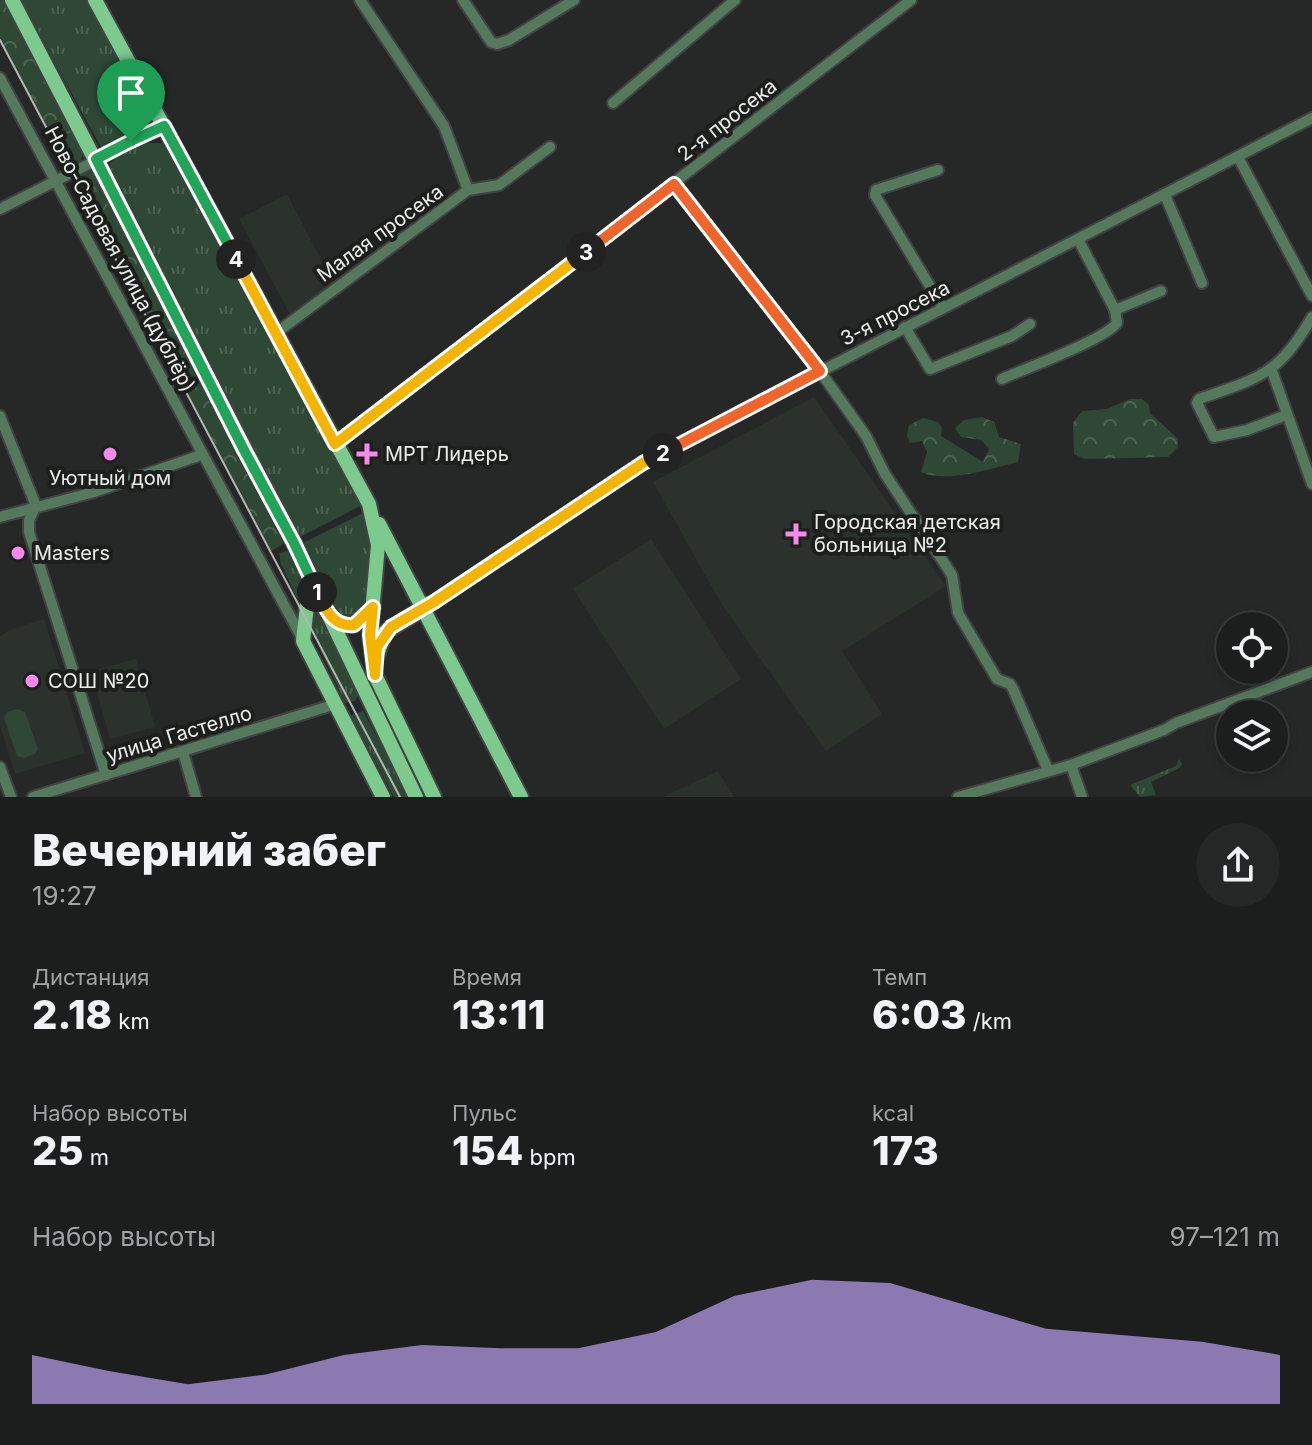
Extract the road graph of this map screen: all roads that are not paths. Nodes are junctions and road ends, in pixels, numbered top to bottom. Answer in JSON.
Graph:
{"nodes":[{"id":1,"x":12,"y":0,"type":"edge"},
{"id":2,"x":95,"y":0,"type":"edge"},
{"id":3,"x":360,"y":0,"type":"edge"},
{"id":4,"x":463,"y":0,"type":"edge"},
{"id":5,"x":574,"y":0,"type":"edge"},
{"id":6,"x":735,"y":0,"type":"edge"},
{"id":7,"x":911,"y":0,"type":"edge"},
{"id":8,"x":0,"y":78,"type":"edge"},
{"id":9,"x":613,"y":103,"type":"dead end"},
{"id":10,"x":1312,"y":118,"type":"edge"},
{"id":11,"x":164,"y":126,"type":"junction"},
{"id":12,"x":550,"y":147,"type":"dead end"},
{"id":13,"x":1238,"y":157,"type":"junction"},
{"id":14,"x":96,"y":159,"type":"junction"},
{"id":15,"x":938,"y":170,"type":"dead end"},
{"id":16,"x":55,"y":180,"type":"junction"},
{"id":17,"x":674,"y":184,"type":"junction"},
{"id":18,"x":468,"y":190,"type":"junction"},
{"id":19,"x":1165,"y":195,"type":"junction"},
{"id":20,"x":0,"y":209,"type":"edge"},
{"id":21,"x":1078,"y":239,"type":"junction"},
{"id":22,"x":1202,"y":283,"type":"dead end"},
{"id":23,"x":1161,"y":291,"type":"dead end"},
{"id":24,"x":1312,"y":296,"type":"edge"},
{"id":25,"x":943,"y":308,"type":"junction"},
{"id":26,"x":1115,"y":310,"type":"junction"},
{"id":27,"x":1312,"y":317,"type":"edge"},
{"id":28,"x":1030,"y":324,"type":"dead end"},
{"id":29,"x":905,"y":327,"type":"junction"},
{"id":30,"x":276,"y":333,"type":"junction"},
{"id":31,"x":820,"y":371,"type":"junction"},
{"id":32,"x":1272,"y":371,"type":"junction"},
{"id":33,"x":1002,"y":379,"type":"dead end"},
{"id":34,"x":1286,"y":415,"type":"junction"},
{"id":35,"x":0,"y":416,"type":"edge"},
{"id":36,"x":335,"y":444,"type":"junction"},
{"id":37,"x":201,"y":455,"type":"junction"},
{"id":38,"x":1312,"y":484,"type":"edge"},
{"id":39,"x":369,"y":504,"type":"junction"},
{"id":40,"x":36,"y":506,"type":"junction"},
{"id":41,"x":0,"y":517,"type":"edge"},
{"id":42,"x":311,"y":579,"type":"junction"},
{"id":43,"x":373,"y":607,"type":"junction"},
{"id":44,"x":423,"y":609,"type":"junction"},
{"id":45,"x":331,"y":618,"type":"junction"},
{"id":46,"x":303,"y":641,"type":"junction"},
{"id":47,"x":1312,"y":672,"type":"edge"},
{"id":48,"x":375,"y":675,"type":"junction"},
{"id":49,"x":336,"y":704,"type":"junction"},
{"id":50,"x":183,"y":752,"type":"junction"},
{"id":51,"x":1071,"y":765,"type":"junction"},
{"id":52,"x":0,"y":767,"type":"edge"},
{"id":53,"x":1048,"y":770,"type":"junction"},
{"id":54,"x":106,"y":775,"type":"junction"},
{"id":55,"x":11,"y":797,"type":"edge"},
{"id":56,"x":33,"y":797,"type":"edge"},
{"id":57,"x":196,"y":797,"type":"edge"},
{"id":58,"x":383,"y":797,"type":"edge"},
{"id":59,"x":416,"y":797,"type":"edge"},
{"id":60,"x":434,"y":797,"type":"edge"},
{"id":61,"x":521,"y":797,"type":"edge"},
{"id":62,"x":958,"y":797,"type":"edge"},
{"id":63,"x":1082,"y":797,"type":"edge"}],
"edges":[{"from":1,"to":14,"type":"main road"},
{"from":2,"to":11,"type":"main road"},
{"from":3,"to":18,"type":"street"},
{"from":4,"to":5,"type":"street"},
{"from":6,"to":9,"type":"street"},
{"from":7,"to":17,"type":"street","name":"2-я просека"},
{"from":8,"to":16,"type":"street","name":"Ново-Садовая улица (дублёр)"},
{"from":10,"to":13,"type":"street","name":"3-я просека"},
{"from":11,"to":14,"type":"street"},
{"from":11,"to":30,"type":"main road"},
{"from":12,"to":18,"type":"street","name":"Малая просека"},
{"from":13,"to":19,"type":"street","name":"3-я просека"},
{"from":13,"to":24,"type":"street"},
{"from":14,"to":16,"type":"street"},
{"from":14,"to":42,"type":"main road"},
{"from":15,"to":25,"type":"street"},
{"from":16,"to":20,"type":"street"},
{"from":16,"to":37,"type":"street","name":"Ново-Садовая улица (дублёр)"},
{"from":17,"to":31,"type":"street"},
{"from":17,"to":36,"type":"street","name":"2-я просека"},
{"from":18,"to":30,"type":"street","name":"Малая просека"},
{"from":19,"to":21,"type":"street","name":"3-я просека"},
{"from":19,"to":22,"type":"street"},
{"from":21,"to":25,"type":"street","name":"3-я просека"},
{"from":21,"to":26,"type":"street"},
{"from":23,"to":26,"type":"street"},
{"from":25,"to":29,"type":"street","name":"3-я просека"},
{"from":26,"to":33,"type":"street"},
{"from":27,"to":32,"type":"street"},
{"from":28,"to":29,"type":"street"},
{"from":29,"to":31,"type":"street","name":"3-я просека"},
{"from":30,"to":36,"type":"main road"},
{"from":31,"to":44,"type":"street","name":"3-я просека"},
{"from":31,"to":53,"type":"street"},
{"from":32,"to":34,"type":"street"},
{"from":32,"to":34,"type":"street"},
{"from":34,"to":38,"type":"street"},
{"from":35,"to":40,"type":"street"},
{"from":36,"to":39,"type":"main road"},
{"from":37,"to":40,"type":"street"},
{"from":37,"to":46,"type":"street","name":"Ново-Садовая улица (дублёр)"},
{"from":39,"to":43,"type":"main road"},
{"from":39,"to":44,"type":"main road"},
{"from":40,"to":41,"type":"street"},
{"from":40,"to":54,"type":"street"},
{"from":42,"to":45,"type":"main road"},
{"from":42,"to":46,"type":"main road"},
{"from":43,"to":45,"type":"main road"},
{"from":43,"to":48,"type":"main road"},
{"from":44,"to":48,"type":"main road"},
{"from":44,"to":61,"type":"main road"},
{"from":45,"to":59,"type":"main road"},
{"from":46,"to":49,"type":"main road","name":"Ново-Садовая улица (дублёр)"},
{"from":47,"to":51,"type":"street"},
{"from":48,"to":60,"type":"main road"},
{"from":49,"to":50,"type":"street","name":"улица Гастелло"},
{"from":49,"to":58,"type":"main road","name":"Ново-Садовая улица (дублёр)"},
{"from":50,"to":54,"type":"street","name":"улица Гастелло"},
{"from":50,"to":57,"type":"street"},
{"from":51,"to":53,"type":"street"},
{"from":51,"to":63,"type":"street"},
{"from":52,"to":55,"type":"street"},
{"from":53,"to":62,"type":"street"},
{"from":54,"to":56,"type":"street","name":"улица Гастелло"}]}
